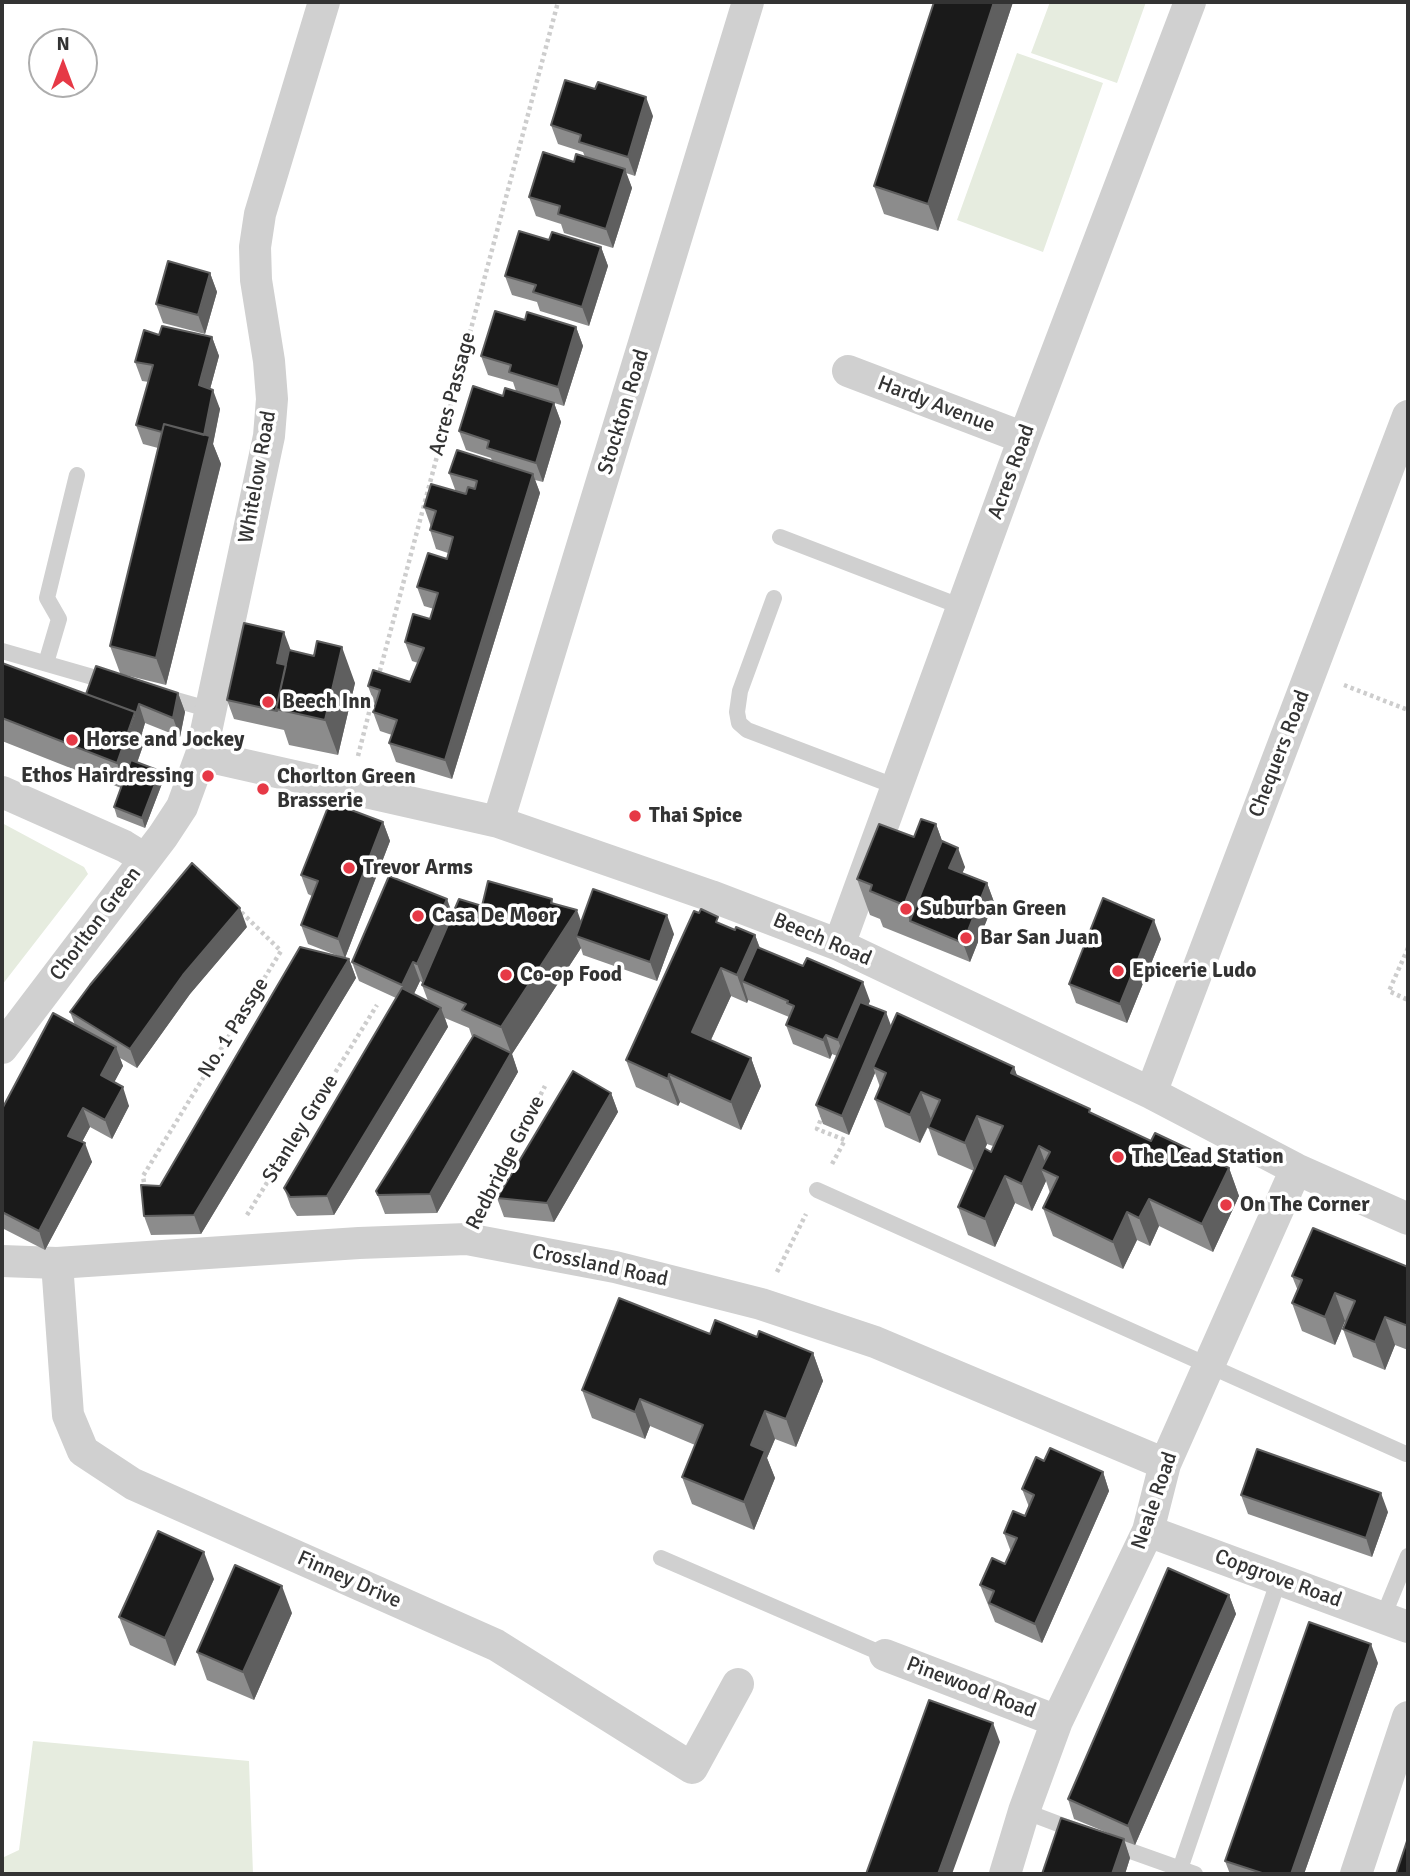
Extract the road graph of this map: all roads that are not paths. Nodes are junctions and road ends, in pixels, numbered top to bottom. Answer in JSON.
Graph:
{"nodes":[{"id":1,"x":324,"y":2,"type":"edge"},
{"id":2,"x":748,"y":2,"type":"edge"},
{"id":3,"x":1189,"y":2,"type":"edge"},
{"id":4,"x":848,"y":372,"type":"dead end"},
{"id":5,"x":1408,"y":415,"type":"edge"},
{"id":6,"x":1024,"y":438,"type":"junction"},
{"id":7,"x":77,"y":475,"type":"dead end"},
{"id":8,"x":780,"y":537,"type":"dead end"},
{"id":9,"x":774,"y":597,"type":"dead end"},
{"id":10,"x":962,"y":607,"type":"junction"},
{"id":11,"x":2,"y":651,"type":"edge"},
{"id":12,"x":46,"y":663,"type":"junction"},
{"id":13,"x":122,"y":685,"type":"edge"},
{"id":14,"x":147,"y":692,"type":"edge"},
{"id":15,"x":211,"y":710,"type":"junction"},
{"id":16,"x":201,"y":755,"type":"junction"},
{"id":17,"x":897,"y":787,"type":"junction"},
{"id":18,"x":2,"y":792,"type":"edge"},
{"id":19,"x":498,"y":822,"type":"junction"},
{"id":20,"x":145,"y":859,"type":"junction"},
{"id":21,"x":839,"y":945,"type":"junction"},
{"id":22,"x":2,"y":1048,"type":"edge"},
{"id":23,"x":1151,"y":1093,"type":"junction"},
{"id":24,"x":1296,"y":1169,"type":"junction"},
{"id":25,"x":817,"y":1190,"type":"road end"},
{"id":26,"x":1408,"y":1219,"type":"edge"},
{"id":27,"x":2,"y":1262,"type":"edge"},
{"id":28,"x":57,"y":1263,"type":"junction"},
{"id":29,"x":1210,"y":1364,"type":"junction"},
{"id":30,"x":1406,"y":1454,"type":"dead end"},
{"id":31,"x":1166,"y":1464,"type":"junction"},
{"id":32,"x":1148,"y":1531,"type":"junction"},
{"id":33,"x":1408,"y":1556,"type":"edge"},
{"id":34,"x":660,"y":1558,"type":"dead end"},
{"id":35,"x":1279,"y":1579,"type":"junction"},
{"id":36,"x":1396,"y":1622,"type":"edge"},
{"id":37,"x":885,"y":1655,"type":"joint"},
{"id":38,"x":738,"y":1684,"type":"dead end"},
{"id":39,"x":1408,"y":1717,"type":"edge"},
{"id":40,"x":1057,"y":1721,"type":"junction"},
{"id":41,"x":1024,"y":1811,"type":"junction"},
{"id":42,"x":1181,"y":1871,"type":"edge"},
{"id":43,"x":1005,"y":1874,"type":"edge"},
{"id":44,"x":1356,"y":1874,"type":"edge"}],
"edges":[{"from":1,"to":15,"type":"street","name":"Whitelow Road"},
{"from":2,"to":19,"type":"street","name":"Stockton Road"},
{"from":3,"to":6,"type":"street","name":"Acres Road"},
{"from":4,"to":6,"type":"street","name":"Hardy Avenue"},
{"from":5,"to":23,"type":"street","name":"Chequers Road"},
{"from":6,"to":10,"type":"street","name":"Acres Road"},
{"from":7,"to":12,"type":"lane"},
{"from":8,"to":10,"type":"lane"},
{"from":9,"to":17,"type":"lane"},
{"from":10,"to":17,"type":"street","name":"Acres Road"},
{"from":11,"to":12,"type":"lane"},
{"from":12,"to":13,"type":"lane"},
{"from":14,"to":15,"type":"lane"},
{"from":15,"to":16,"type":"street","name":"Whitelow Road"},
{"from":16,"to":19,"type":"street","name":"Beech Road"},
{"from":16,"to":20,"type":"street","name":"Whitelow Road"},
{"from":17,"to":21,"type":"street","name":"Acres Road"},
{"from":18,"to":20,"type":"street","name":"Chorlton Green"},
{"from":19,"to":21,"type":"street","name":"Beech Road"},
{"from":20,"to":22,"type":"street","name":"Chorlton Green"},
{"from":21,"to":23,"type":"street","name":"Beech Road"},
{"from":23,"to":24,"type":"street","name":"Beech Road"},
{"from":24,"to":26,"type":"street","name":"Beech Road"},
{"from":24,"to":29,"type":"street","name":"Neale Road"},
{"from":25,"to":29,"type":"lane"},
{"from":27,"to":28,"type":"street","name":"Crossland Road"},
{"from":28,"to":31,"type":"street","name":"Crossland Road"},
{"from":28,"to":38,"type":"street","name":"Finney Drive"},
{"from":29,"to":30,"type":"lane"},
{"from":29,"to":31,"type":"street","name":"Neale Road"},
{"from":31,"to":32,"type":"street","name":"Neale Road"},
{"from":32,"to":35,"type":"street","name":"Copgrove Road"},
{"from":32,"to":40,"type":"street","name":"Neale Road"},
{"from":33,"to":36,"type":"lane"},
{"from":34,"to":37,"type":"lane"},
{"from":35,"to":36,"type":"street","name":"Copgrove Road"},
{"from":35,"to":42,"type":"lane"},
{"from":37,"to":40,"type":"street","name":"Pinewood Road"},
{"from":39,"to":44,"type":"street"},
{"from":40,"to":41,"type":"street","name":"Neale Road"},
{"from":41,"to":42,"type":"lane"},
{"from":41,"to":43,"type":"street","name":"Neale Road"}]}
